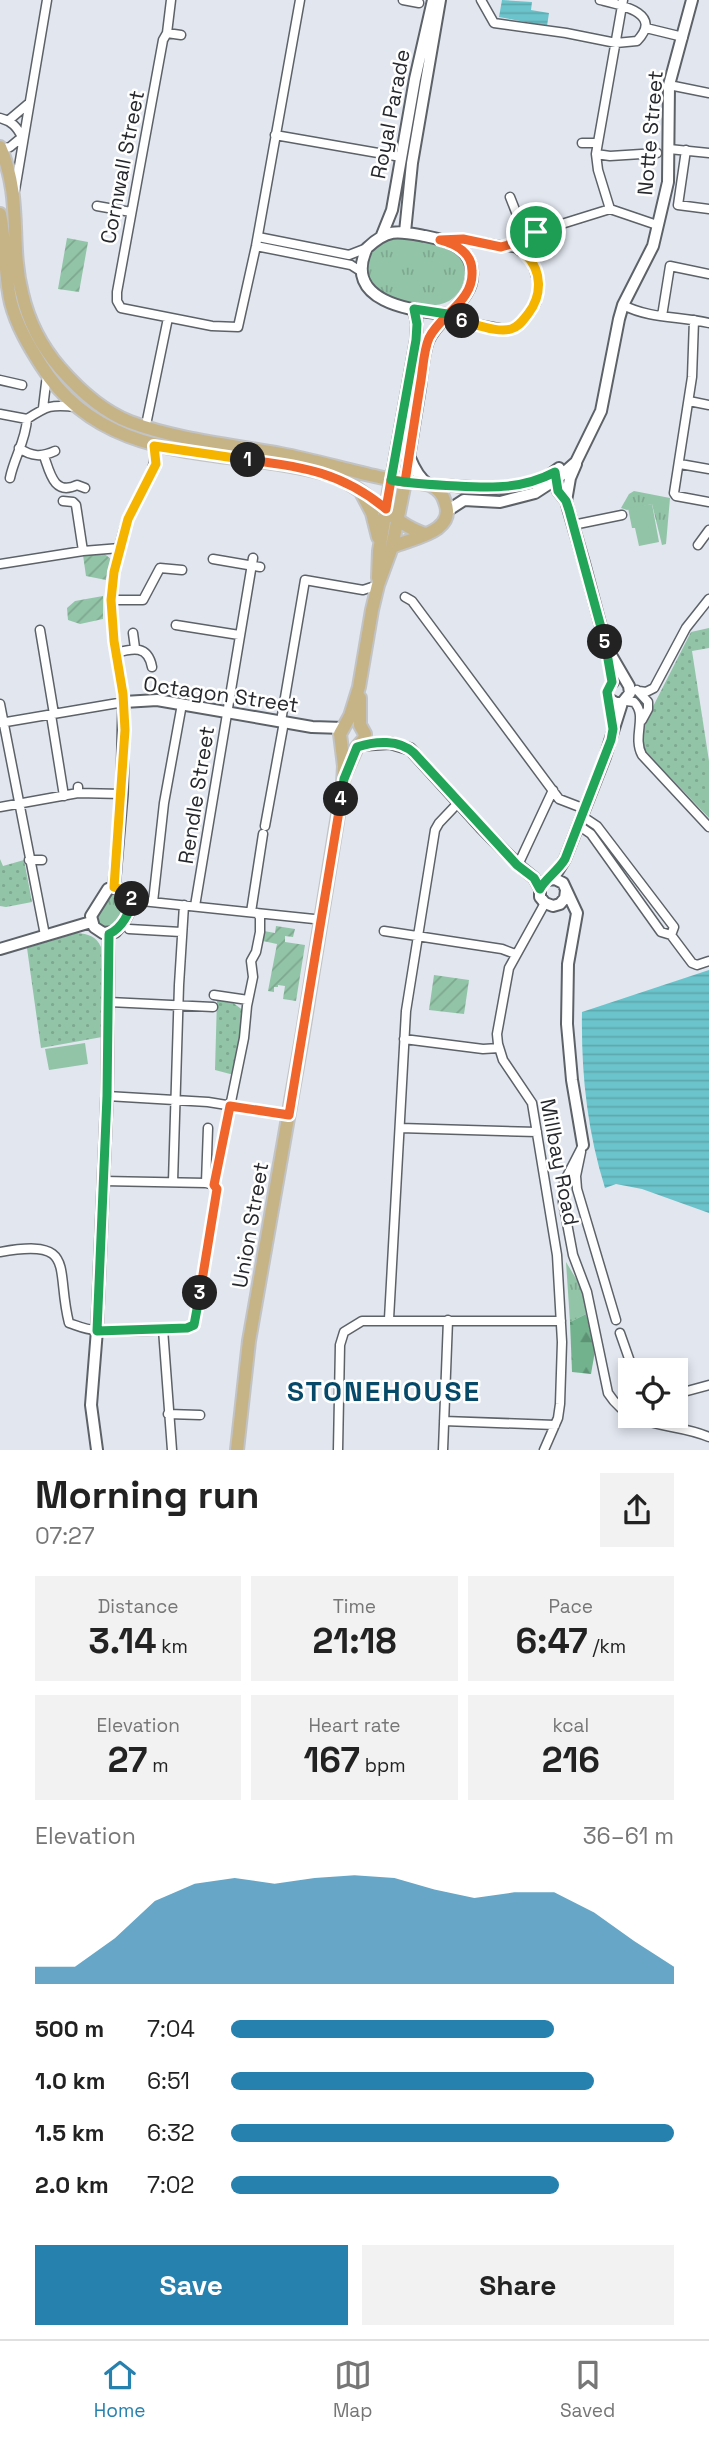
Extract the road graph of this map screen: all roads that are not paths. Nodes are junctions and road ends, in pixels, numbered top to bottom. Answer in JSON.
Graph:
{"nodes":[{"id":1,"x":47,"y":0,"type":"edge"},
{"id":2,"x":171,"y":0,"type":"edge"},
{"id":3,"x":300,"y":0,"type":"edge"},
{"id":4,"x":403,"y":0,"type":"edge"},
{"id":5,"x":433,"y":0,"type":"edge"},
{"id":6,"x":440,"y":0,"type":"edge"},
{"id":7,"x":481,"y":0,"type":"edge"},
{"id":8,"x":600,"y":0,"type":"edge"},
{"id":9,"x":692,"y":0,"type":"edge"},
{"id":10,"x":419,"y":3,"type":"dead end"},
{"id":11,"x":623,"y":4,"type":"edge"},
{"id":12,"x":646,"y":28,"type":"junction"},
{"id":13,"x":167,"y":33,"type":"junction"},
{"id":14,"x":181,"y":35,"type":"dead end"},
{"id":15,"x":683,"y":37,"type":"junction"},
{"id":16,"x":616,"y":43,"type":"junction"},
{"id":17,"x":669,"y":85,"type":"junction"},
{"id":18,"x":709,"y":93,"type":"edge"},
{"id":19,"x":28,"y":104,"type":"junction"},
{"id":20,"x":4,"y":119,"type":"edge"},
{"id":21,"x":275,"y":135,"type":"junction"},
{"id":22,"x":22,"y":137,"type":"junction"},
{"id":23,"x":582,"y":143,"type":"dead end"},
{"id":24,"x":597,"y":143,"type":"junction"},
{"id":25,"x":0,"y":148,"type":"edge"},
{"id":26,"x":686,"y":150,"type":"junction"},
{"id":27,"x":663,"y":151,"type":"junction"},
{"id":28,"x":709,"y":153,"type":"edge"},
{"id":29,"x":596,"y":154,"type":"junction"},
{"id":30,"x":401,"y":157,"type":"junction"},
{"id":31,"x":14,"y":193,"type":"junction"},
{"id":32,"x":510,"y":197,"type":"dead end"},
{"id":33,"x":97,"y":206,"type":"dead end"},
{"id":34,"x":610,"y":209,"type":"junction"},
{"id":35,"x":709,"y":209,"type":"edge"},
{"id":36,"x":131,"y":212,"type":"junction"},
{"id":37,"x":0,"y":214,"type":"edge"},
{"id":38,"x":657,"y":225,"type":"junction"},
{"id":39,"x":405,"y":232,"type":"junction"},
{"id":40,"x":382,"y":235,"type":"junction"},
{"id":41,"x":530,"y":235,"type":"junction"},
{"id":42,"x":258,"y":237,"type":"junction"},
{"id":43,"x":440,"y":240,"type":"junction"},
{"id":44,"x":271,"y":244,"type":"junction"},
{"id":45,"x":508,"y":245,"type":"junction"},
{"id":46,"x":256,"y":246,"type":"junction"},
{"id":47,"x":367,"y":248,"type":"junction"},
{"id":48,"x":525,"y":254,"type":"junction"},
{"id":49,"x":362,"y":272,"type":"junction"},
{"id":50,"x":709,"y":274,"type":"edge"},
{"id":51,"x":623,"y":305,"type":"junction"},
{"id":52,"x":414,"y":309,"type":"junction"},
{"id":53,"x":447,"y":314,"type":"junction"},
{"id":54,"x":662,"y":316,"type":"junction"},
{"id":55,"x":168,"y":318,"type":"junction"},
{"id":56,"x":694,"y":320,"type":"junction"},
{"id":57,"x":709,"y":323,"type":"edge"},
{"id":58,"x":47,"y":375,"type":"junction"},
{"id":59,"x":0,"y":380,"type":"edge"},
{"id":60,"x":22,"y":385,"type":"dead end"},
{"id":61,"x":689,"y":401,"type":"junction"},
{"id":62,"x":709,"y":405,"type":"edge"},
{"id":63,"x":76,"y":407,"type":"junction"},
{"id":64,"x":43,"y":408,"type":"junction"},
{"id":65,"x":0,"y":414,"type":"edge"},
{"id":66,"x":27,"y":419,"type":"junction"},
{"id":67,"x":147,"y":420,"type":"dead end"},
{"id":68,"x":154,"y":446,"type":"junction"},
{"id":69,"x":19,"y":448,"type":"junction"},
{"id":70,"x":583,"y":448,"type":"junction"},
{"id":71,"x":55,"y":451,"type":"dead end"},
{"id":72,"x":44,"y":456,"type":"junction"},
{"id":73,"x":410,"y":458,"type":"junction"},
{"id":74,"x":576,"y":462,"type":"junction"},
{"id":75,"x":680,"y":464,"type":"junction"},
{"id":76,"x":709,"y":469,"type":"edge"},
{"id":77,"x":556,"y":475,"type":"junction"},
{"id":78,"x":10,"y":478,"type":"dead end"},
{"id":79,"x":391,"y":480,"type":"junction"},
{"id":80,"x":405,"y":482,"type":"junction"},
{"id":81,"x":431,"y":486,"type":"junction"},
{"id":82,"x":85,"y":488,"type":"dead end"},
{"id":83,"x":545,"y":488,"type":"junction"},
{"id":84,"x":359,"y":489,"type":"junction"},
{"id":85,"x":558,"y":491,"type":"junction"},
{"id":86,"x":63,"y":501,"type":"dead end"},
{"id":87,"x":566,"y":501,"type":"junction"},
{"id":88,"x":709,"y":502,"type":"edge"},
{"id":89,"x":386,"y":509,"type":"junction"},
{"id":90,"x":447,"y":511,"type":"junction"},
{"id":91,"x":622,"y":515,"type":"dead end"},
{"id":92,"x":397,"y":520,"type":"junction"},
{"id":93,"x":573,"y":525,"type":"junction"},
{"id":94,"x":709,"y":530,"type":"edge"},
{"id":95,"x":425,"y":534,"type":"junction"},
{"id":96,"x":698,"y":545,"type":"dead end"},
{"id":97,"x":120,"y":548,"type":"junction"},
{"id":98,"x":386,"y":549,"type":"junction"},
{"id":99,"x":78,"y":551,"type":"junction"},
{"id":100,"x":213,"y":559,"type":"dead end"},
{"id":101,"x":0,"y":564,"type":"edge"},
{"id":102,"x":183,"y":570,"type":"dead end"},
{"id":103,"x":378,"y":585,"type":"junction"},
{"id":104,"x":405,"y":597,"type":"dead end"},
{"id":105,"x":709,"y":599,"type":"edge"},
{"id":106,"x":111,"y":600,"type":"junction"},
{"id":107,"x":701,"y":609,"type":"junction"},
{"id":108,"x":709,"y":616,"type":"edge"},
{"id":109,"x":176,"y":625,"type":"dead end"},
{"id":110,"x":132,"y":633,"type":"dead end"},
{"id":111,"x":240,"y":635,"type":"junction"},
{"id":112,"x":31,"y":639,"type":"dead end"},
{"id":113,"x":606,"y":646,"type":"junction"},
{"id":114,"x":135,"y":648,"type":"junction"},
{"id":115,"x":116,"y":653,"type":"junction"},
{"id":116,"x":152,"y":667,"type":"dead end"},
{"id":117,"x":612,"y":682,"type":"junction"},
{"id":118,"x":631,"y":687,"type":"junction"},
{"id":119,"x":609,"y":699,"type":"junction"},
{"id":120,"x":124,"y":702,"type":"junction"},
{"id":121,"x":624,"y":702,"type":"junction"},
{"id":122,"x":0,"y":704,"type":"edge"},
{"id":123,"x":182,"y":704,"type":"junction"},
{"id":124,"x":227,"y":712,"type":"junction"},
{"id":125,"x":52,"y":715,"type":"junction"},
{"id":126,"x":282,"y":722,"type":"junction"},
{"id":127,"x":2,"y":723,"type":"edge"},
{"id":128,"x":640,"y":723,"type":"junction"},
{"id":129,"x":613,"y":729,"type":"junction"},
{"id":130,"x":349,"y":731,"type":"junction"},
{"id":131,"x":390,"y":743,"type":"junction"},
{"id":132,"x":358,"y":746,"type":"junction"},
{"id":133,"x":344,"y":779,"type":"junction"},
{"id":134,"x":552,"y":790,"type":"junction"},
{"id":135,"x":122,"y":794,"type":"junction"},
{"id":136,"x":64,"y":796,"type":"junction"},
{"id":137,"x":19,"y":803,"type":"junction"},
{"id":138,"x":458,"y":803,"type":"junction"},
{"id":139,"x":0,"y":807,"type":"edge"},
{"id":140,"x":582,"y":817,"type":"junction"},
{"id":141,"x":709,"y":827,"type":"edge"},
{"id":142,"x":565,"y":859,"type":"junction"},
{"id":143,"x":29,"y":860,"type":"junction"},
{"id":144,"x":42,"y":860,"type":"dead end"},
{"id":145,"x":517,"y":865,"type":"junction"},
{"id":146,"x":544,"y":884,"type":"junction"},
{"id":147,"x":114,"y":887,"type":"junction"},
{"id":148,"x":566,"y":888,"type":"junction"},
{"id":149,"x":132,"y":900,"type":"junction"},
{"id":150,"x":153,"y":902,"type":"junction"},
{"id":151,"x":545,"y":903,"type":"junction"},
{"id":152,"x":184,"y":905,"type":"junction"},
{"id":153,"x":557,"y":905,"type":"junction"},
{"id":154,"x":195,"y":906,"type":"junction"},
{"id":155,"x":254,"y":912,"type":"junction"},
{"id":156,"x":314,"y":919,"type":"dead end"},
{"id":157,"x":91,"y":922,"type":"junction"},
{"id":158,"x":129,"y":929,"type":"dead end"},
{"id":159,"x":384,"y":931,"type":"dead end"},
{"id":160,"x":575,"y":931,"type":"junction"},
{"id":161,"x":181,"y":932,"type":"junction"},
{"id":162,"x":109,"y":934,"type":"junction"},
{"id":163,"x":45,"y":935,"type":"junction"},
{"id":164,"x":418,"y":936,"type":"junction"},
{"id":165,"x":0,"y":949,"type":"edge"},
{"id":166,"x":515,"y":954,"type":"junction"},
{"id":167,"x":709,"y":961,"type":"edge"},
{"id":168,"x":214,"y":995,"type":"dead end"},
{"id":169,"x":248,"y":1000,"type":"junction"},
{"id":170,"x":109,"y":1002,"type":"junction"},
{"id":171,"x":178,"y":1006,"type":"junction"},
{"id":172,"x":213,"y":1007,"type":"dead end"},
{"id":173,"x":404,"y":1039,"type":"junction"},
{"id":174,"x":499,"y":1048,"type":"junction"},
{"id":175,"x":107,"y":1096,"type":"junction"},
{"id":176,"x":175,"y":1101,"type":"junction"},
{"id":177,"x":230,"y":1106,"type":"junction"},
{"id":178,"x":289,"y":1115,"type":"junction"},
{"id":179,"x":208,"y":1128,"type":"dead end"},
{"id":180,"x":400,"y":1128,"type":"junction"},
{"id":181,"x":537,"y":1132,"type":"junction"},
{"id":182,"x":583,"y":1145,"type":"junction"},
{"id":183,"x":103,"y":1181,"type":"junction"},
{"id":184,"x":173,"y":1182,"type":"junction"},
{"id":185,"x":210,"y":1184,"type":"junction"},
{"id":186,"x":0,"y":1252,"type":"edge"},
{"id":187,"x":389,"y":1319,"type":"junction"},
{"id":188,"x":448,"y":1320,"type":"junction"},
{"id":189,"x":616,"y":1320,"type":"dead end"},
{"id":190,"x":561,"y":1321,"type":"junction"},
{"id":191,"x":163,"y":1329,"type":"junction"},
{"id":192,"x":97,"y":1331,"type":"junction"},
{"id":193,"x":620,"y":1333,"type":"dead end"},
{"id":194,"x":629,"y":1358,"type":"edge"},
{"id":195,"x":709,"y":1385,"type":"edge"},
{"id":196,"x":688,"y":1391,"type":"edge"},
{"id":197,"x":168,"y":1414,"type":"junction"},
{"id":198,"x":200,"y":1415,"type":"dead end"},
{"id":199,"x":444,"y":1421,"type":"junction"},
{"id":200,"x":555,"y":1425,"type":"junction"},
{"id":201,"x":709,"y":1437,"type":"edge"},
{"id":202,"x":97,"y":1450,"type":"edge"},
{"id":203,"x":172,"y":1450,"type":"edge"},
{"id":204,"x":237,"y":1450,"type":"edge"},
{"id":205,"x":338,"y":1450,"type":"edge"},
{"id":206,"x":443,"y":1450,"type":"edge"},
{"id":207,"x":544,"y":1450,"type":"edge"}],
"edges":[{"from":1,"to":19,"type":"street"},
{"from":2,"to":13,"type":"street","name":"Cornwall Street"},
{"from":3,"to":21,"type":"street"},
{"from":4,"to":10,"type":"street"},
{"from":5,"to":30,"type":"street","name":"Royal Parade"},
{"from":6,"to":39,"type":"street","name":"Royal Parade"},
{"from":7,"to":16,"type":"street"},
{"from":8,"to":11,"type":"street"},
{"from":9,"to":15,"type":"street","name":"Notte Street"},
{"from":11,"to":12,"type":"street"},
{"from":11,"to":16,"type":"street"},
{"from":12,"to":15,"type":"street"},
{"from":12,"to":16,"type":"street"},
{"from":13,"to":14,"type":"street"},
{"from":13,"to":36,"type":"street","name":"Cornwall Street"},
{"from":15,"to":17,"type":"street","name":"Notte Street"},
{"from":16,"to":24,"type":"street"},
{"from":17,"to":18,"type":"street"},
{"from":17,"to":27,"type":"street","name":"Notte Street"},
{"from":19,"to":20,"type":"street"},
{"from":19,"to":22,"type":"street"},
{"from":20,"to":22,"type":"street"},
{"from":21,"to":30,"type":"street"},
{"from":21,"to":42,"type":"street"},
{"from":22,"to":25,"type":"street"},
{"from":22,"to":31,"type":"street"},
{"from":23,"to":24,"type":"street"},
{"from":24,"to":29,"type":"street"},
{"from":25,"to":31,"type":"main road"},
{"from":26,"to":27,"type":"street"},
{"from":26,"to":28,"type":"street"},
{"from":26,"to":35,"type":"street"},
{"from":27,"to":29,"type":"street"},
{"from":27,"to":38,"type":"street","name":"Notte Street"},
{"from":29,"to":34,"type":"street"},
{"from":30,"to":40,"type":"street","name":"Royal Parade"},
{"from":31,"to":79,"type":"main road"},
{"from":32,"to":41,"type":"street"},
{"from":33,"to":36,"type":"street"},
{"from":34,"to":38,"type":"street"},
{"from":34,"to":41,"type":"street"},
{"from":36,"to":55,"type":"street","name":"Cornwall Street"},
{"from":37,"to":58,"type":"main road"},
{"from":38,"to":51,"type":"street","name":"Notte Street"},
{"from":39,"to":40,"type":"street"},
{"from":39,"to":43,"type":"street"},
{"from":40,"to":47,"type":"street"},
{"from":41,"to":45,"type":"street"},
{"from":41,"to":48,"type":"street"},
{"from":42,"to":44,"type":"street"},
{"from":42,"to":46,"type":"street"},
{"from":43,"to":45,"type":"street"},
{"from":43,"to":53,"type":"street"},
{"from":44,"to":46,"type":"street"},
{"from":44,"to":47,"type":"street"},
{"from":44,"to":49,"type":"street"},
{"from":45,"to":48,"type":"street"},
{"from":46,"to":55,"type":"street"},
{"from":47,"to":49,"type":"street"},
{"from":48,"to":53,"type":"street"},
{"from":49,"to":52,"type":"street"},
{"from":50,"to":54,"type":"street"},
{"from":51,"to":54,"type":"street"},
{"from":51,"to":70,"type":"street","name":"Notte Street"},
{"from":52,"to":53,"type":"street"},
{"from":52,"to":79,"type":"street"},
{"from":53,"to":73,"type":"street"},
{"from":54,"to":56,"type":"street"},
{"from":55,"to":67,"type":"street"},
{"from":56,"to":57,"type":"street"},
{"from":56,"to":61,"type":"street"},
{"from":58,"to":63,"type":"main road"},
{"from":58,"to":64,"type":"street"},
{"from":59,"to":60,"type":"street"},
{"from":61,"to":62,"type":"street"},
{"from":61,"to":75,"type":"street"},
{"from":63,"to":64,"type":"street"},
{"from":63,"to":68,"type":"main road"},
{"from":64,"to":66,"type":"street"},
{"from":65,"to":66,"type":"street"},
{"from":66,"to":69,"type":"street"},
{"from":68,"to":84,"type":"main road"},
{"from":68,"to":97,"type":"street"},
{"from":69,"to":72,"type":"street"},
{"from":69,"to":78,"type":"street"},
{"from":70,"to":74,"type":"street","name":"Notte Street"},
{"from":70,"to":77,"type":"street"},
{"from":71,"to":72,"type":"street"},
{"from":72,"to":82,"type":"street"},
{"from":73,"to":80,"type":"street"},
{"from":73,"to":81,"type":"street"},
{"from":74,"to":77,"type":"street"},
{"from":74,"to":87,"type":"street"},
{"from":75,"to":76,"type":"street"},
{"from":75,"to":88,"type":"street"},
{"from":77,"to":81,"type":"street"},
{"from":77,"to":83,"type":"street"},
{"from":77,"to":85,"type":"street"},
{"from":79,"to":80,"type":"main road"},
{"from":79,"to":89,"type":"main road"},
{"from":80,"to":81,"type":"main road"},
{"from":80,"to":92,"type":"main road"},
{"from":81,"to":90,"type":"main road"},
{"from":83,"to":85,"type":"street"},
{"from":83,"to":90,"type":"street"},
{"from":84,"to":89,"type":"main road"},
{"from":84,"to":98,"type":"main road"},
{"from":85,"to":87,"type":"street"},
{"from":86,"to":99,"type":"street"},
{"from":87,"to":93,"type":"street"},
{"from":89,"to":92,"type":"main road"},
{"from":89,"to":98,"type":"main road"},
{"from":90,"to":95,"type":"main road"},
{"from":91,"to":93,"type":"street"},
{"from":92,"to":95,"type":"main road"},
{"from":92,"to":98,"type":"main road"},
{"from":93,"to":113,"type":"street"},
{"from":94,"to":96,"type":"street"},
{"from":95,"to":98,"type":"main road"},
{"from":97,"to":99,"type":"street"},
{"from":97,"to":106,"type":"street"},
{"from":98,"to":103,"type":"main road"},
{"from":99,"to":101,"type":"street"},
{"from":100,"to":111,"type":"street","name":"Rendle Street"},
{"from":102,"to":106,"type":"street"},
{"from":103,"to":126,"type":"street"},
{"from":103,"to":130,"type":"main road"},
{"from":104,"to":134,"type":"street"},
{"from":105,"to":107,"type":"street"},
{"from":106,"to":115,"type":"street"},
{"from":107,"to":108,"type":"street"},
{"from":107,"to":118,"type":"street"},
{"from":109,"to":111,"type":"street"},
{"from":110,"to":114,"type":"street"},
{"from":111,"to":124,"type":"street","name":"Rendle Street"},
{"from":112,"to":125,"type":"street"},
{"from":113,"to":117,"type":"street"},
{"from":113,"to":118,"type":"street"},
{"from":114,"to":115,"type":"street"},
{"from":114,"to":116,"type":"street"},
{"from":115,"to":120,"type":"street"},
{"from":117,"to":118,"type":"street"},
{"from":117,"to":119,"type":"street"},
{"from":118,"to":121,"type":"street"},
{"from":118,"to":128,"type":"street"},
{"from":119,"to":121,"type":"street"},
{"from":119,"to":129,"type":"street"},
{"from":120,"to":123,"type":"street","name":"Octagon Street"},
{"from":120,"to":125,"type":"street"},
{"from":120,"to":135,"type":"street"},
{"from":121,"to":128,"type":"street"},
{"from":121,"to":129,"type":"street"},
{"from":122,"to":127,"type":"street"},
{"from":123,"to":124,"type":"street","name":"Octagon Street"},
{"from":123,"to":150,"type":"street"},
{"from":124,"to":126,"type":"street","name":"Octagon Street"},
{"from":124,"to":154,"type":"street","name":"Rendle Street"},
{"from":125,"to":127,"type":"street"},
{"from":125,"to":136,"type":"street"},
{"from":126,"to":130,"type":"street","name":"Octagon Street"},
{"from":126,"to":155,"type":"street"},
{"from":127,"to":137,"type":"street"},
{"from":128,"to":141,"type":"street"},
{"from":129,"to":140,"type":"street"},
{"from":130,"to":131,"type":"street","name":"Octagon Street"},
{"from":130,"to":132,"type":"main road"},
{"from":130,"to":132,"type":"main road"},
{"from":130,"to":133,"type":"main road"},
{"from":131,"to":132,"type":"street"},
{"from":131,"to":138,"type":"street","name":"Octagon Street"},
{"from":132,"to":133,"type":"main road"},
{"from":133,"to":178,"type":"main road","name":"Union Street"},
{"from":134,"to":140,"type":"street"},
{"from":134,"to":145,"type":"street"},
{"from":135,"to":136,"type":"street"},
{"from":135,"to":147,"type":"street"},
{"from":136,"to":137,"type":"street"},
{"from":137,"to":139,"type":"street"},
{"from":137,"to":143,"type":"street"},
{"from":138,"to":145,"type":"street","name":"Octagon Street"},
{"from":138,"to":164,"type":"street"},
{"from":140,"to":142,"type":"street"},
{"from":140,"to":167,"type":"street"},
{"from":142,"to":146,"type":"street"},
{"from":142,"to":148,"type":"street"},
{"from":143,"to":144,"type":"street"},
{"from":143,"to":163,"type":"street"},
{"from":145,"to":146,"type":"street","name":"Octagon Street"},
{"from":146,"to":148,"type":"street"},
{"from":146,"to":151,"type":"street"},
{"from":147,"to":149,"type":"street"},
{"from":147,"to":157,"type":"street"},
{"from":148,"to":153,"type":"street"},
{"from":148,"to":160,"type":"street"},
{"from":149,"to":150,"type":"street"},
{"from":149,"to":162,"type":"street"},
{"from":150,"to":152,"type":"street"},
{"from":151,"to":153,"type":"street"},
{"from":151,"to":166,"type":"street"},
{"from":152,"to":154,"type":"street"},
{"from":152,"to":161,"type":"street"},
{"from":153,"to":160,"type":"street"},
{"from":154,"to":155,"type":"street"},
{"from":155,"to":156,"type":"street"},
{"from":155,"to":169,"type":"street"},
{"from":157,"to":162,"type":"street"},
{"from":157,"to":163,"type":"street"},
{"from":158,"to":161,"type":"street"},
{"from":159,"to":164,"type":"street"},
{"from":160,"to":182,"type":"street"},
{"from":161,"to":171,"type":"street"},
{"from":162,"to":170,"type":"street"},
{"from":163,"to":165,"type":"street"},
{"from":164,"to":166,"type":"street"},
{"from":164,"to":173,"type":"street"},
{"from":166,"to":174,"type":"street"},
{"from":168,"to":169,"type":"street"},
{"from":169,"to":177,"type":"street"},
{"from":170,"to":171,"type":"street"},
{"from":170,"to":175,"type":"street"},
{"from":171,"to":172,"type":"street"},
{"from":171,"to":176,"type":"street"},
{"from":173,"to":174,"type":"street"},
{"from":173,"to":180,"type":"street"},
{"from":174,"to":181,"type":"street","name":"Millbay Road"},
{"from":175,"to":176,"type":"street"},
{"from":175,"to":183,"type":"street"},
{"from":176,"to":177,"type":"street"},
{"from":176,"to":184,"type":"street"},
{"from":177,"to":178,"type":"street"},
{"from":177,"to":185,"type":"street"},
{"from":178,"to":204,"type":"main road","name":"Union Street"},
{"from":179,"to":185,"type":"street"},
{"from":180,"to":181,"type":"street"},
{"from":180,"to":187,"type":"street"},
{"from":181,"to":190,"type":"street","name":"Millbay Road"},
{"from":182,"to":189,"type":"street"},
{"from":182,"to":201,"type":"street"},
{"from":183,"to":184,"type":"street"},
{"from":183,"to":192,"type":"street"},
{"from":184,"to":185,"type":"street"},
{"from":185,"to":191,"type":"street"},
{"from":186,"to":192,"type":"street"},
{"from":187,"to":188,"type":"street"},
{"from":187,"to":205,"type":"street"},
{"from":188,"to":190,"type":"street"},
{"from":188,"to":199,"type":"street"},
{"from":190,"to":200,"type":"street","name":"Millbay Road"},
{"from":191,"to":192,"type":"street"},
{"from":191,"to":197,"type":"street"},
{"from":192,"to":202,"type":"street"},
{"from":193,"to":194,"type":"street"},
{"from":195,"to":196,"type":"street"},
{"from":197,"to":198,"type":"street"},
{"from":197,"to":203,"type":"street"},
{"from":199,"to":200,"type":"street"},
{"from":199,"to":206,"type":"street"},
{"from":200,"to":207,"type":"street","name":"Millbay Road"}]}
